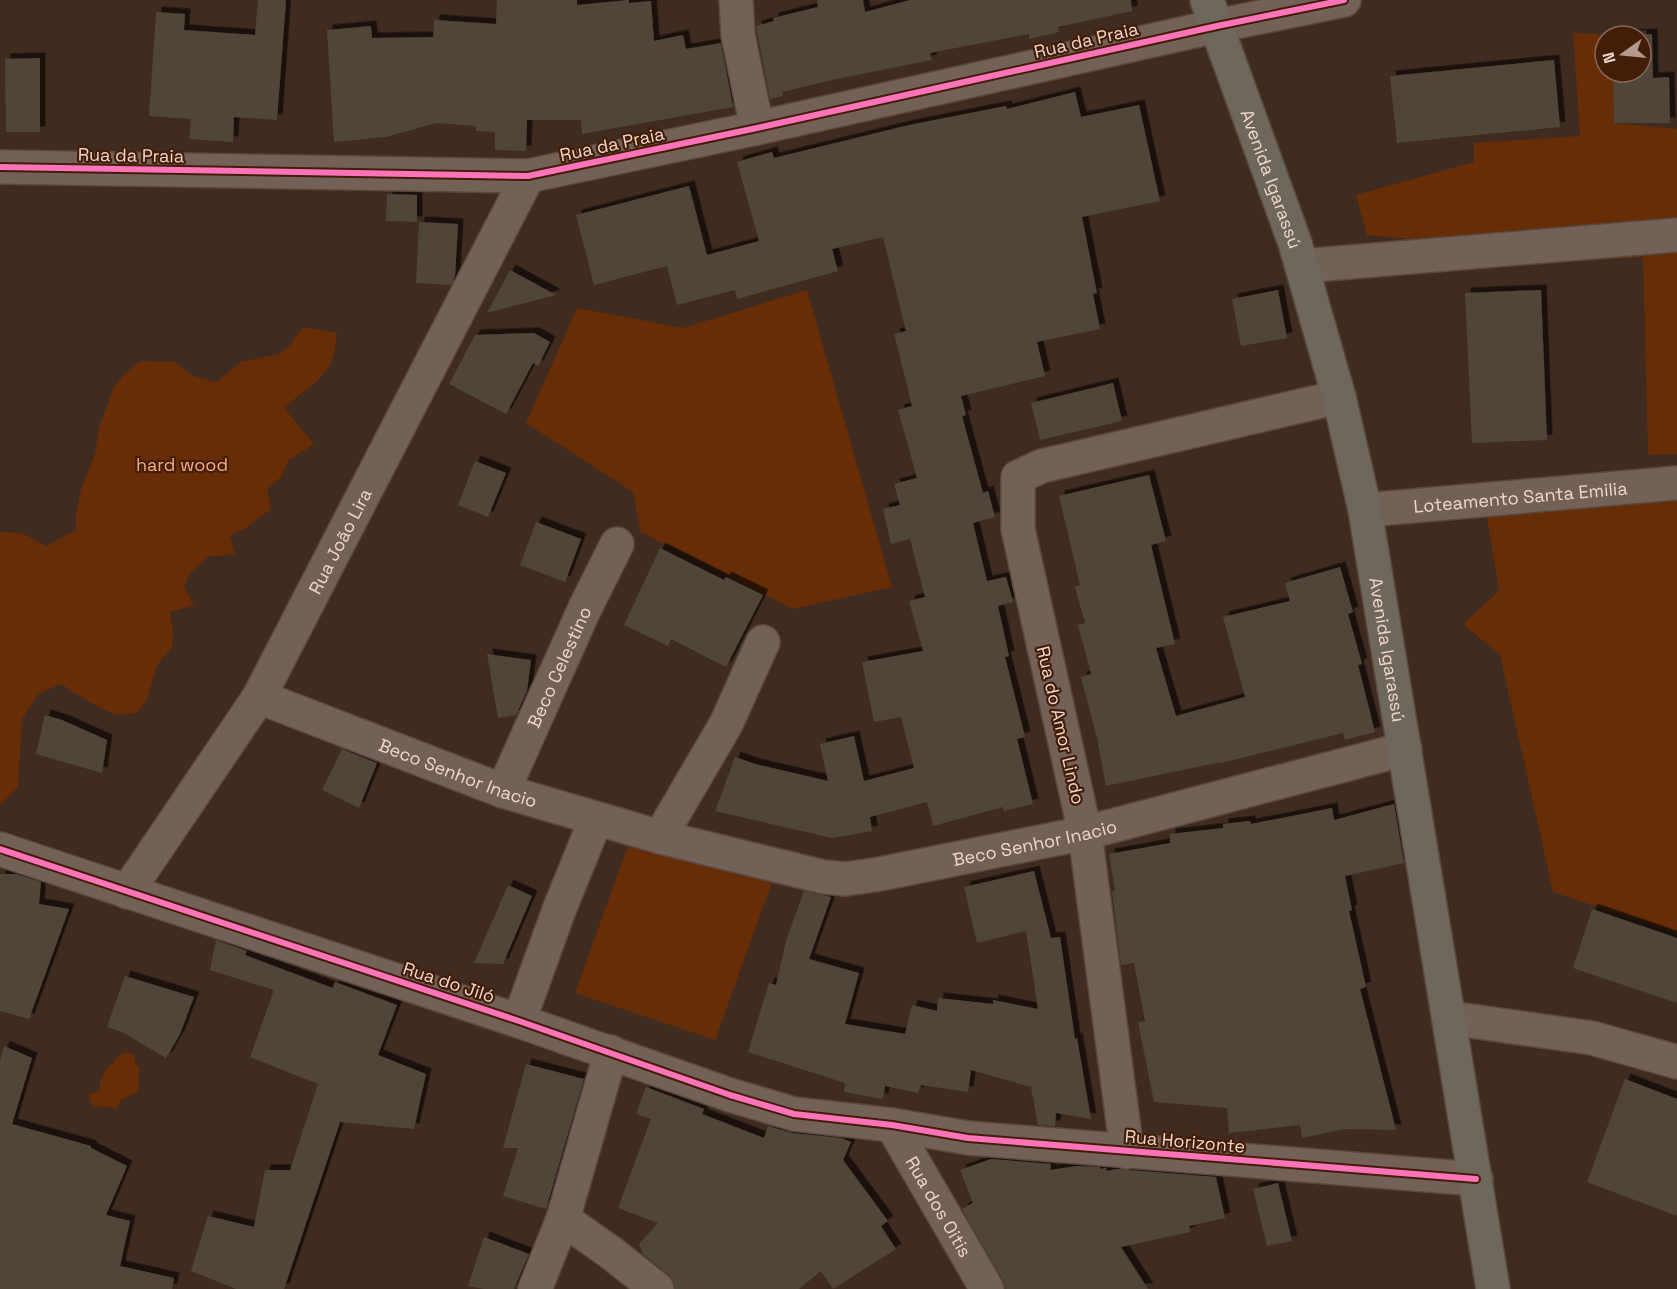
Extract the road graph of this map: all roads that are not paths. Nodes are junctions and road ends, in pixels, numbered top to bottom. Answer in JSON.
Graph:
{"nodes":[{"id":1,"x":736,"y":0,"type":"edge"},
{"id":2,"x":1344,"y":0,"type":"edge"},
{"id":3,"x":1212,"y":13,"type":"edge"},
{"id":4,"x":757,"y":128,"type":"junction"},
{"id":5,"x":0,"y":167,"type":"edge"},
{"id":6,"x":528,"y":176,"type":"junction"},
{"id":7,"x":1677,"y":235,"type":"edge"},
{"id":8,"x":1302,"y":266,"type":"junction"},
{"id":9,"x":1339,"y":397,"type":"junction"},
{"id":10,"x":1677,"y":483,"type":"edge"},
{"id":11,"x":1365,"y":510,"type":"junction"},
{"id":12,"x":617,"y":544,"type":"dead end"},
{"id":13,"x":763,"y":642,"type":"dead end"},
{"id":14,"x":259,"y":697,"type":"junction"},
{"id":15,"x":1405,"y":749,"type":"junction"},
{"id":16,"x":503,"y":791,"type":"junction"},
{"id":17,"x":596,"y":819,"type":"junction"},
{"id":18,"x":1085,"y":833,"type":"junction"},
{"id":19,"x":660,"y":837,"type":"junction"},
{"id":20,"x":0,"y":849,"type":"edge"},
{"id":21,"x":127,"y":892,"type":"junction"},
{"id":22,"x":1449,"y":1018,"type":"junction"},
{"id":23,"x":519,"y":1021,"type":"junction"},
{"id":24,"x":611,"y":1052,"type":"junction"},
{"id":25,"x":1677,"y":1062,"type":"edge"},
{"id":26,"x":892,"y":1125,"type":"junction"},
{"id":27,"x":1127,"y":1152,"type":"junction"},
{"id":28,"x":1476,"y":1179,"type":"junction"},
{"id":29,"x":563,"y":1219,"type":"junction"},
{"id":30,"x":535,"y":1289,"type":"edge"},
{"id":31,"x":657,"y":1289,"type":"edge"},
{"id":32,"x":987,"y":1289,"type":"edge"},
{"id":33,"x":1493,"y":1289,"type":"edge"}],
"edges":[{"from":1,"to":4,"type":"street"},
{"from":2,"to":3,"type":"street","name":"Rua da Praia"},
{"from":3,"to":4,"type":"street","name":"Rua da Praia"},
{"from":3,"to":8,"type":"main road","name":"Avenida Igarassú"},
{"from":4,"to":6,"type":"street","name":"Rua da Praia"},
{"from":5,"to":6,"type":"street","name":"Rua da Praia"},
{"from":6,"to":14,"type":"street","name":"Rua João Lira"},
{"from":7,"to":8,"type":"street"},
{"from":8,"to":9,"type":"main road","name":"Avenida Igarassú"},
{"from":9,"to":11,"type":"main road","name":"Avenida Igarassú"},
{"from":9,"to":18,"type":"street","name":"Rua do Amor Lindo"},
{"from":10,"to":11,"type":"street","name":"Loteamento Santa Emilia"},
{"from":11,"to":15,"type":"main road","name":"Avenida Igarassú"},
{"from":12,"to":16,"type":"street","name":"Beco Celestino"},
{"from":13,"to":19,"type":"street"},
{"from":14,"to":16,"type":"street","name":"Beco Senhor Inacio"},
{"from":14,"to":21,"type":"street","name":"Rua João Lira"},
{"from":15,"to":18,"type":"street","name":"Beco Senhor Inacio"},
{"from":15,"to":22,"type":"main road","name":"Avenida Igarassú"},
{"from":16,"to":17,"type":"street","name":"Beco Senhor Inacio"},
{"from":17,"to":19,"type":"street","name":"Beco Senhor Inacio"},
{"from":17,"to":23,"type":"street"},
{"from":18,"to":19,"type":"street","name":"Beco Senhor Inacio"},
{"from":18,"to":27,"type":"street","name":"Rua do Amor Lindo"},
{"from":20,"to":21,"type":"street","name":"Rua do Jiló"},
{"from":21,"to":23,"type":"street","name":"Rua do Jiló"},
{"from":22,"to":25,"type":"street"},
{"from":22,"to":28,"type":"main road","name":"Avenida Igarassú"},
{"from":23,"to":24,"type":"street","name":"Rua do Jiló"},
{"from":24,"to":26,"type":"street","name":"Rua do Jiló"},
{"from":24,"to":29,"type":"street"},
{"from":26,"to":27,"type":"street","name":"Rua Horizonte"},
{"from":26,"to":32,"type":"street","name":"Rua dos Oitis"},
{"from":27,"to":28,"type":"street","name":"Rua Horizonte"},
{"from":28,"to":33,"type":"main road","name":"Avenida Igarassú"},
{"from":29,"to":30,"type":"street"},
{"from":29,"to":31,"type":"street"}]}
